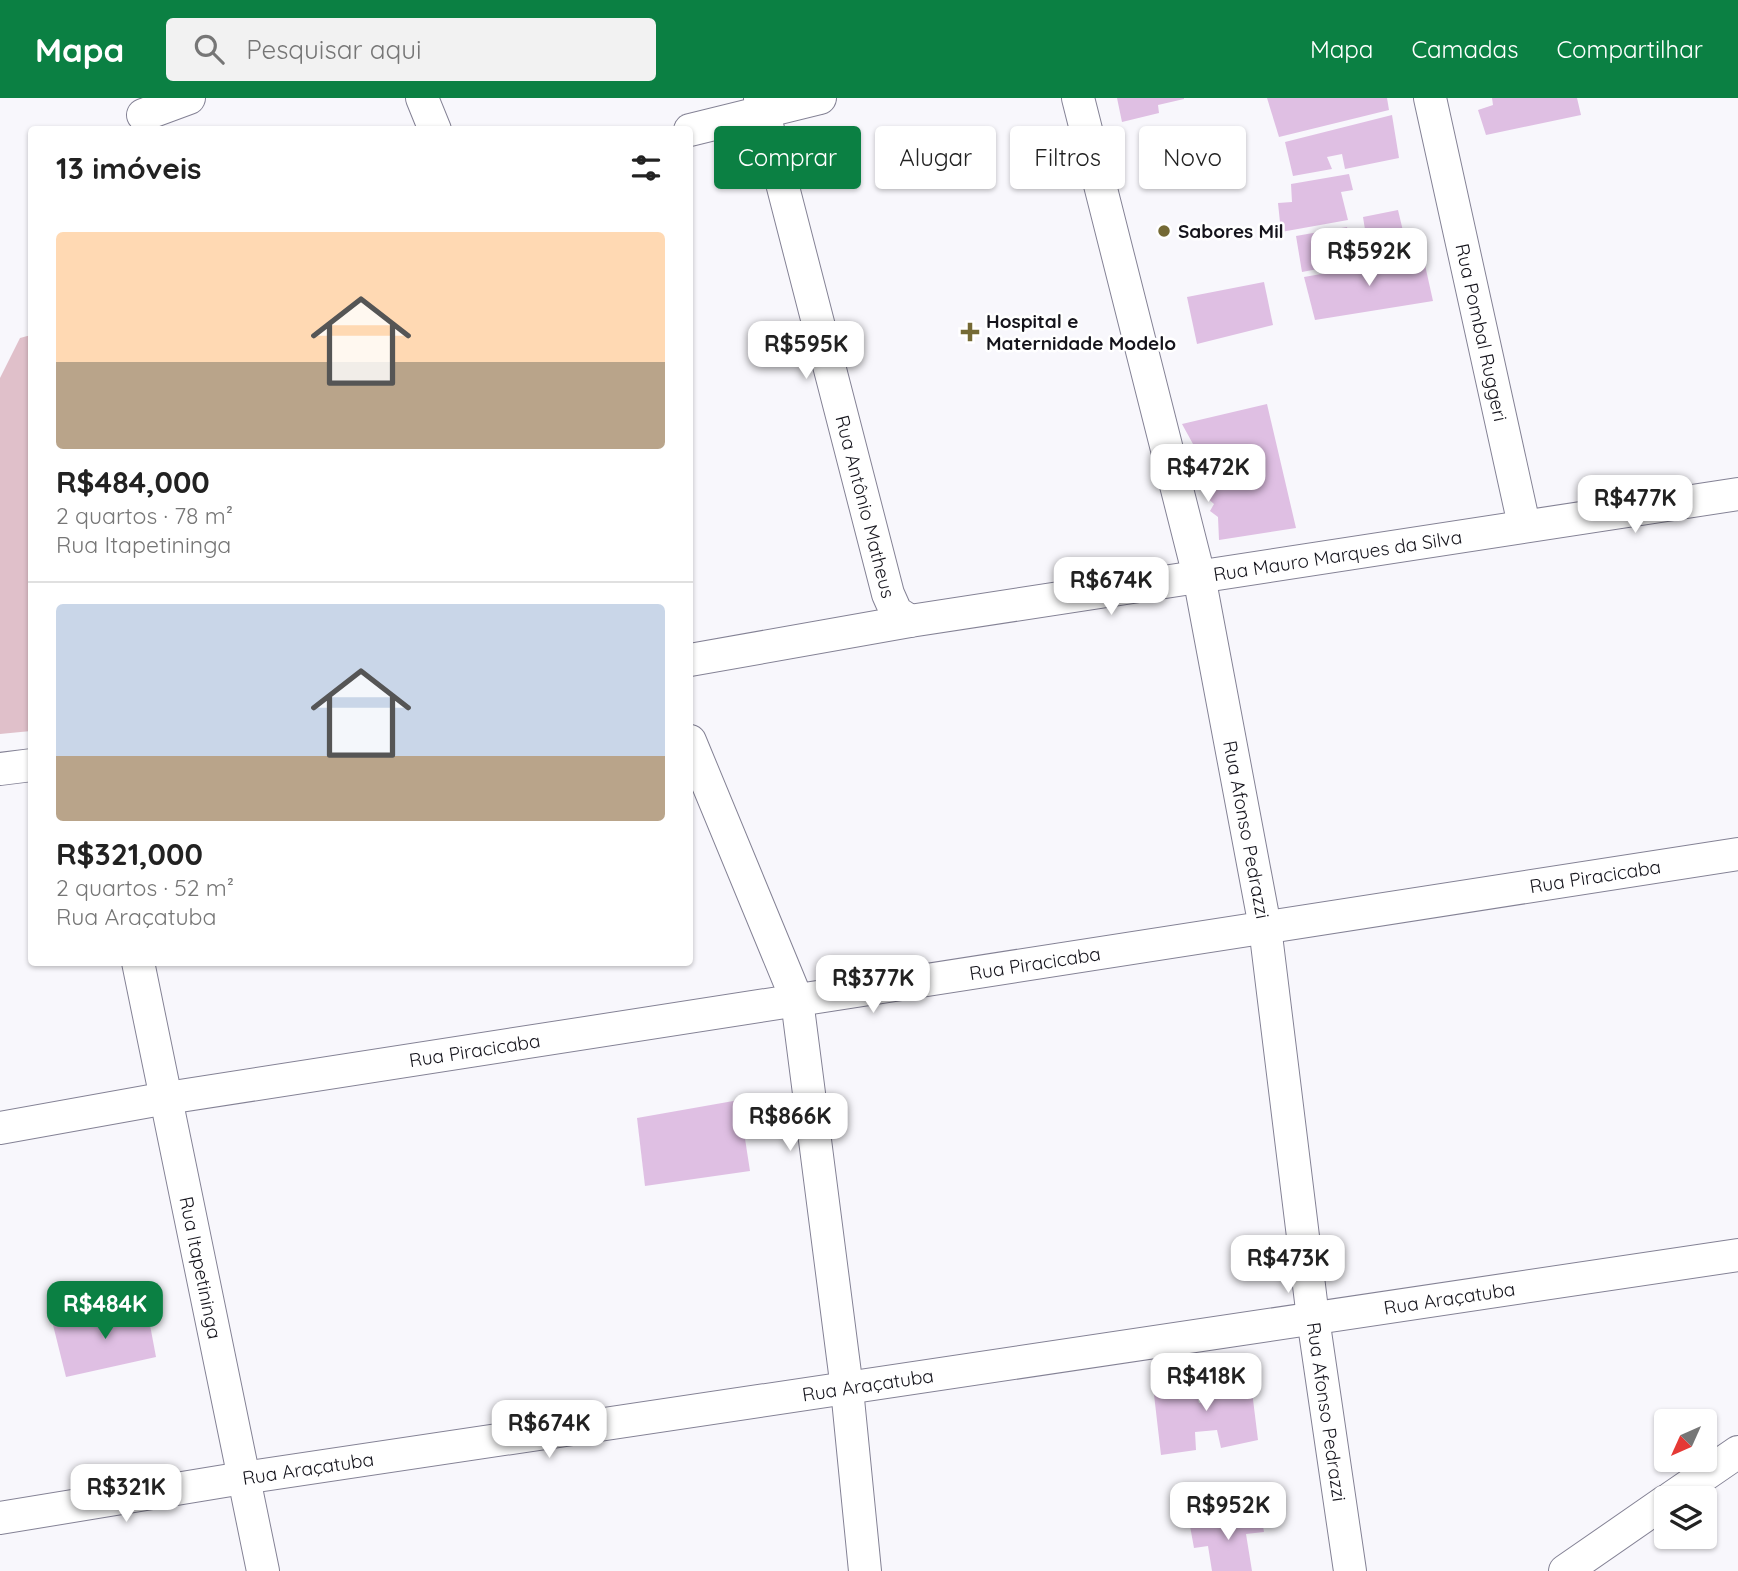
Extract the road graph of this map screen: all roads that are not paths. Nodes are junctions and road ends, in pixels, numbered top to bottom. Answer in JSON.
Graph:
{"nodes":[{"id":1,"x":189,"y":98,"type":"edge"},
{"id":2,"x":422,"y":98,"type":"edge"},
{"id":3,"x":820,"y":98,"type":"edge"},
{"id":4,"x":1078,"y":98,"type":"edge"},
{"id":5,"x":1430,"y":98,"type":"edge"},
{"id":6,"x":762,"y":104,"type":"edge"},
{"id":7,"x":142,"y":114,"type":"edge"},
{"id":8,"x":433,"y":126,"type":"edge"},
{"id":9,"x":693,"y":129,"type":"edge"},
{"id":10,"x":1738,"y":494,"type":"edge"},
{"id":11,"x":1524,"y":525,"type":"junction"},
{"id":12,"x":1199,"y":576,"type":"junction"},
{"id":13,"x":910,"y":621,"type":"junction"},
{"id":14,"x":693,"y":659,"type":"edge"},
{"id":15,"x":693,"y":748,"type":"edge"},
{"id":16,"x":28,"y":766,"type":"edge"},
{"id":17,"x":0,"y":769,"type":"edge"},
{"id":18,"x":1738,"y":854,"type":"edge"},
{"id":19,"x":1265,"y":927,"type":"junction"},
{"id":20,"x":139,"y":966,"type":"edge"},
{"id":21,"x":797,"y":1000,"type":"junction"},
{"id":22,"x":167,"y":1098,"type":"junction"},
{"id":23,"x":0,"y":1128,"type":"edge"},
{"id":24,"x":1738,"y":1255,"type":"edge"},
{"id":25,"x":1313,"y":1318,"type":"junction"},
{"id":26,"x":847,"y":1389,"type":"junction"},
{"id":27,"x":1738,"y":1452,"type":"edge"},
{"id":28,"x":243,"y":1478,"type":"junction"},
{"id":29,"x":1688,"y":1486,"type":"edge"},
{"id":30,"x":1654,"y":1510,"type":"edge"},
{"id":31,"x":0,"y":1518,"type":"edge"},
{"id":32,"x":263,"y":1571,"type":"edge"},
{"id":33,"x":865,"y":1571,"type":"edge"},
{"id":34,"x":1350,"y":1571,"type":"edge"},
{"id":35,"x":1565,"y":1571,"type":"edge"}],
"edges":[{"from":1,"to":7,"type":"street"},
{"from":2,"to":8,"type":"street"},
{"from":3,"to":6,"type":"street"},
{"from":4,"to":12,"type":"street","name":"Rua Afonso Pedrazzi"},
{"from":5,"to":11,"type":"street","name":"Rua Pombal Ruggeri"},
{"from":6,"to":9,"type":"street"},
{"from":6,"to":13,"type":"street","name":"Rua Antônio Matheus"},
{"from":10,"to":11,"type":"street","name":"Rua Mauro Marques da Silva"},
{"from":11,"to":12,"type":"street","name":"Rua Mauro Marques da Silva"},
{"from":12,"to":13,"type":"street","name":"Rua Mauro Marques da Silva"},
{"from":12,"to":19,"type":"street","name":"Rua Afonso Pedrazzi"},
{"from":13,"to":14,"type":"street","name":"Rua Mauro Marques da Silva"},
{"from":15,"to":21,"type":"street"},
{"from":16,"to":17,"type":"street"},
{"from":18,"to":19,"type":"street","name":"Rua Piracicaba"},
{"from":19,"to":21,"type":"street","name":"Rua Piracicaba"},
{"from":19,"to":25,"type":"street","name":"Rua Afonso Pedrazzi"},
{"from":20,"to":22,"type":"street","name":"Rua Itapetininga"},
{"from":21,"to":22,"type":"street","name":"Rua Piracicaba"},
{"from":21,"to":26,"type":"street"},
{"from":22,"to":23,"type":"street","name":"Rua Piracicaba"},
{"from":22,"to":28,"type":"street","name":"Rua Itapetininga"},
{"from":24,"to":25,"type":"street","name":"Rua Araçatuba"},
{"from":25,"to":26,"type":"street","name":"Rua Araçatuba"},
{"from":25,"to":34,"type":"street","name":"Rua Afonso Pedrazzi"},
{"from":26,"to":28,"type":"street","name":"Rua Araçatuba"},
{"from":26,"to":33,"type":"street"},
{"from":27,"to":29,"type":"street"},
{"from":28,"to":31,"type":"street","name":"Rua Araçatuba"},
{"from":28,"to":32,"type":"street","name":"Rua Itapetininga"},
{"from":30,"to":35,"type":"street"}]}
